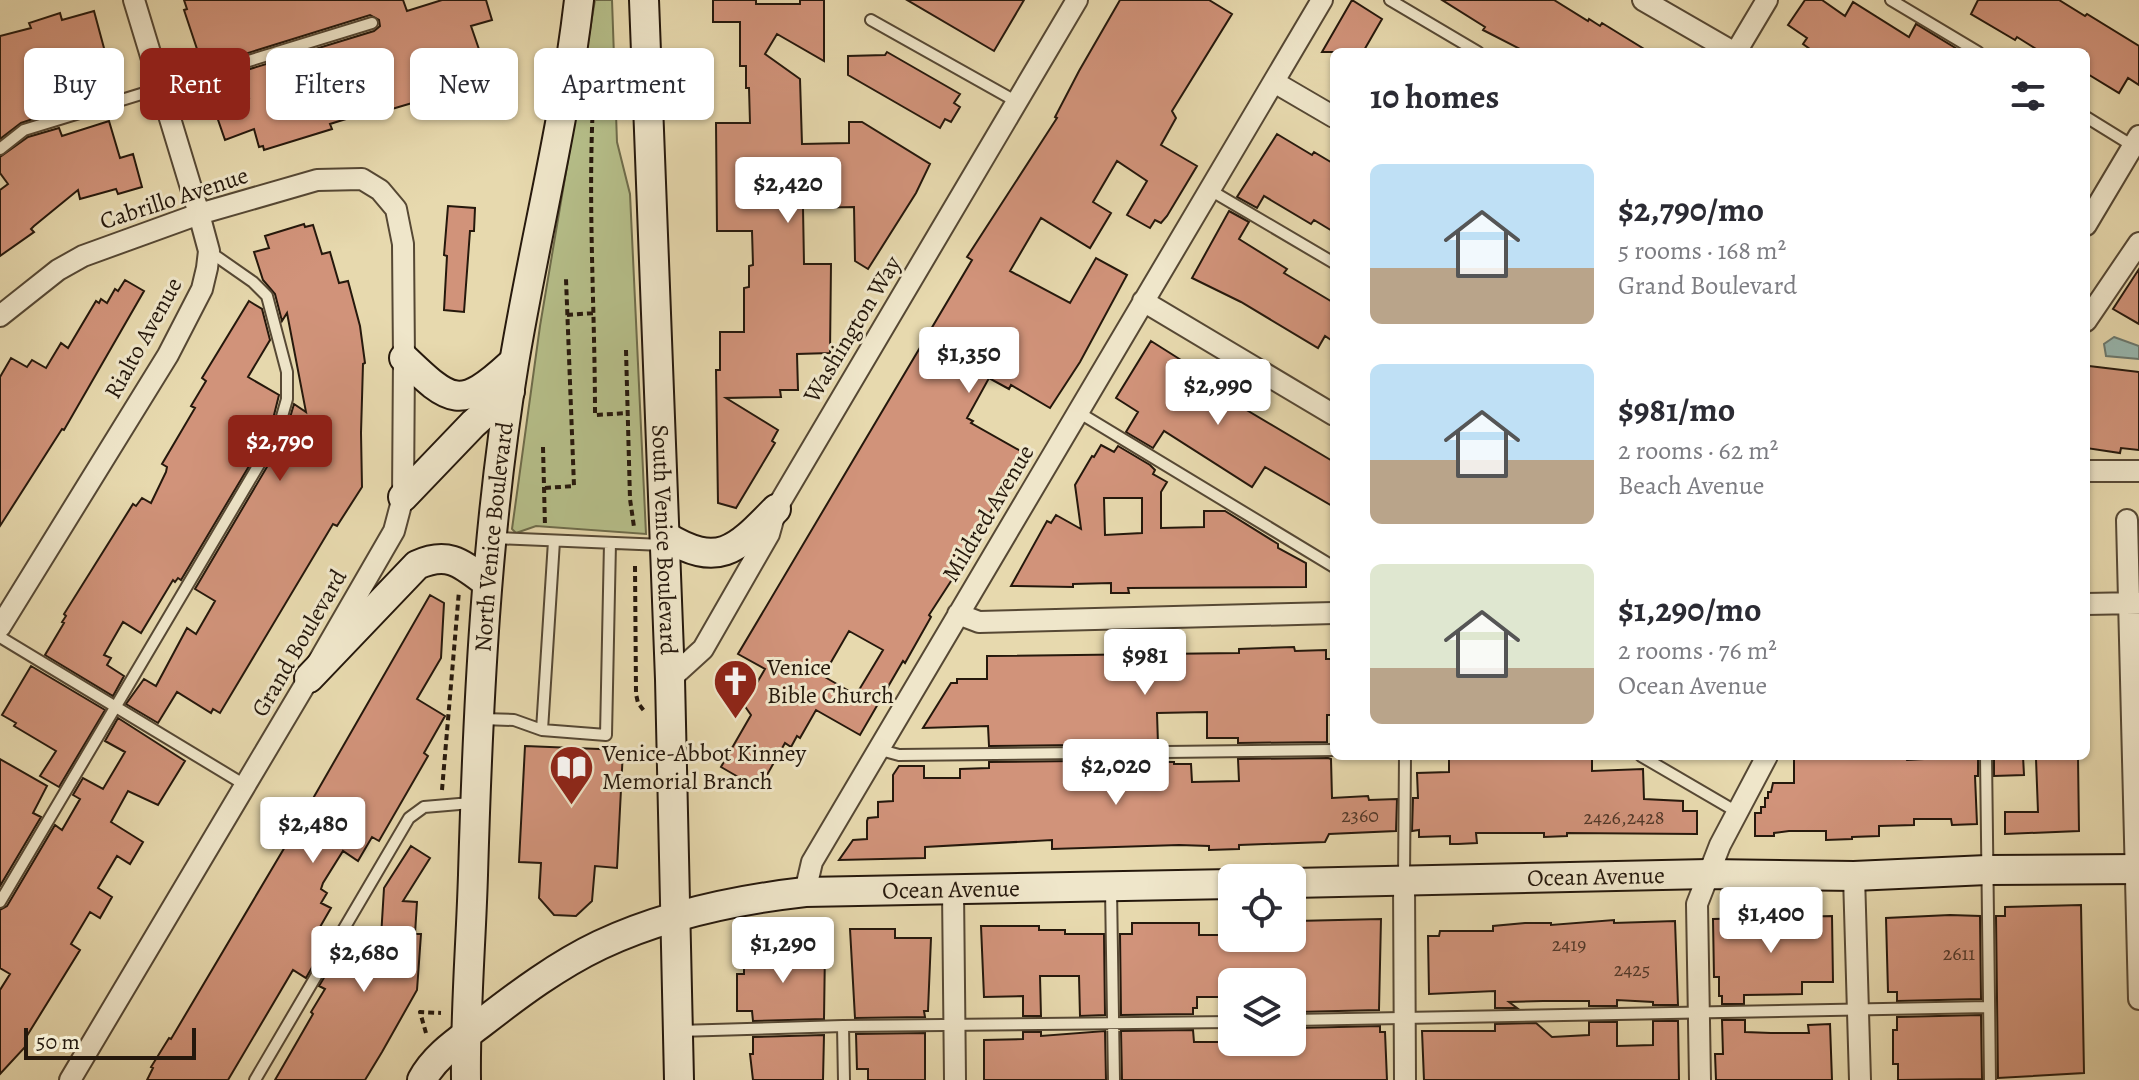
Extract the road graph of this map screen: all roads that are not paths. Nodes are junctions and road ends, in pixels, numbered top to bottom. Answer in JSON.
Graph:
{"nodes":[{"id":1,"x":134,"y":0,"type":"edge"},
{"id":2,"x":579,"y":0,"type":"edge"},
{"id":3,"x":644,"y":0,"type":"edge"},
{"id":4,"x":1077,"y":0,"type":"edge"},
{"id":5,"x":1322,"y":0,"type":"edge"},
{"id":6,"x":1390,"y":0,"type":"edge"},
{"id":7,"x":1643,"y":0,"type":"edge"},
{"id":8,"x":1767,"y":0,"type":"edge"},
{"id":9,"x":1891,"y":0,"type":"edge"},
{"id":10,"x":871,"y":20,"type":"dead end"},
{"id":11,"x":372,"y":23,"type":"dead end"},
{"id":12,"x":149,"y":48,"type":"edge"},
{"id":13,"x":1471,"y":48,"type":"edge"},
{"id":14,"x":1727,"y":48,"type":"edge"},
{"id":15,"x":1737,"y":48,"type":"edge"},
{"id":16,"x":1971,"y":48,"type":"edge"},
{"id":17,"x":250,"y":60,"type":"edge"},
{"id":18,"x":1274,"y":82,"type":"junction"},
{"id":19,"x":140,"y":94,"type":"edge"},
{"id":20,"x":1017,"y":102,"type":"junction"},
{"id":21,"x":1330,"y":115,"type":"edge"},
{"id":22,"x":2090,"y":119,"type":"edge"},
{"id":23,"x":172,"y":120,"type":"edge"},
{"id":24,"x":2136,"y":141,"type":"edge"},
{"id":25,"x":0,"y":149,"type":"edge"},
{"id":26,"x":380,"y":190,"type":"joint"},
{"id":27,"x":1210,"y":190,"type":"junction"},
{"id":28,"x":199,"y":214,"type":"junction"},
{"id":29,"x":2090,"y":218,"type":"edge"},
{"id":30,"x":2139,"y":243,"type":"edge"},
{"id":31,"x":209,"y":251,"type":"junction"},
{"id":32,"x":1330,"y":261,"type":"edge"},
{"id":33,"x":1143,"y":301,"type":"junction"},
{"id":34,"x":2090,"y":315,"type":"edge"},
{"id":35,"x":0,"y":316,"type":"edge"},
{"id":36,"x":404,"y":358,"type":"junction"},
{"id":37,"x":514,"y":361,"type":"junction"},
{"id":38,"x":510,"y":391,"type":"junction"},
{"id":39,"x":1078,"y":412,"type":"junction"},
{"id":40,"x":1330,"y":413,"type":"edge"},
{"id":41,"x":2090,"y":471,"type":"edge"},
{"id":42,"x":2139,"y":471,"type":"edge"},
{"id":43,"x":403,"y":497,"type":"junction"},
{"id":44,"x":776,"y":509,"type":"junction"},
{"id":45,"x":2127,"y":520,"type":"dead end"},
{"id":46,"x":491,"y":538,"type":"junction"},
{"id":47,"x":665,"y":540,"type":"junction"},
{"id":48,"x":549,"y":541,"type":"junction"},
{"id":49,"x":610,"y":543,"type":"junction"},
{"id":50,"x":1330,"y":565,"type":"edge"},
{"id":51,"x":473,"y":584,"type":"junction"},
{"id":52,"x":2134,"y":603,"type":"edge"},
{"id":53,"x":2090,"y":604,"type":"edge"},
{"id":54,"x":1330,"y":613,"type":"edge"},
{"id":55,"x":958,"y":614,"type":"junction"},
{"id":56,"x":0,"y":627,"type":"edge"},
{"id":57,"x":0,"y":637,"type":"edge"},
{"id":58,"x":309,"y":678,"type":"junction"},
{"id":59,"x":670,"y":679,"type":"junction"},
{"id":60,"x":117,"y":706,"type":"junction"},
{"id":61,"x":478,"y":719,"type":"junction"},
{"id":62,"x":2135,"y":729,"type":"edge"},
{"id":63,"x":542,"y":730,"type":"junction"},
{"id":64,"x":877,"y":749,"type":"junction"},
{"id":65,"x":1330,"y":750,"type":"edge"},
{"id":66,"x":1405,"y":760,"type":"edge"},
{"id":67,"x":1648,"y":760,"type":"edge"},
{"id":68,"x":1765,"y":760,"type":"edge"},
{"id":69,"x":1986,"y":760,"type":"edge"},
{"id":70,"x":245,"y":785,"type":"junction"},
{"id":71,"x":475,"y":802,"type":"junction"},
{"id":72,"x":1737,"y":812,"type":"junction"},
{"id":73,"x":2137,"y":869,"type":"edge"},
{"id":74,"x":1987,"y":870,"type":"junction"},
{"id":75,"x":1708,"y":874,"type":"junction"},
{"id":76,"x":1854,"y":876,"type":"junction"},
{"id":77,"x":1404,"y":882,"type":"junction"},
{"id":78,"x":1306,"y":883,"type":"edge"},
{"id":79,"x":1218,"y":884,"type":"edge"},
{"id":80,"x":1111,"y":887,"type":"junction"},
{"id":81,"x":953,"y":890,"type":"junction"},
{"id":82,"x":805,"y":892,"type":"junction"},
{"id":83,"x":0,"y":902,"type":"edge"},
{"id":84,"x":676,"y":917,"type":"junction"},
{"id":85,"x":2139,"y":999,"type":"edge"},
{"id":86,"x":1988,"y":1007,"type":"junction"},
{"id":87,"x":1858,"y":1011,"type":"junction"},
{"id":88,"x":1699,"y":1013,"type":"junction"},
{"id":89,"x":1404,"y":1018,"type":"junction"},
{"id":90,"x":1306,"y":1020,"type":"edge"},
{"id":91,"x":1218,"y":1022,"type":"edge"},
{"id":92,"x":1113,"y":1024,"type":"junction"},
{"id":93,"x":843,"y":1026,"type":"junction"},
{"id":94,"x":955,"y":1026,"type":"junction"},
{"id":95,"x":676,"y":1031,"type":"junction"},
{"id":96,"x":465,"y":1036,"type":"junction"},
{"id":97,"x":70,"y":1080,"type":"edge"},
{"id":98,"x":255,"y":1080,"type":"edge"},
{"id":99,"x":422,"y":1080,"type":"edge"},
{"id":100,"x":466,"y":1080,"type":"edge"},
{"id":101,"x":679,"y":1080,"type":"edge"},
{"id":102,"x":844,"y":1080,"type":"edge"},
{"id":103,"x":955,"y":1080,"type":"edge"},
{"id":104,"x":1114,"y":1080,"type":"edge"},
{"id":105,"x":1405,"y":1080,"type":"edge"},
{"id":106,"x":1700,"y":1080,"type":"edge"},
{"id":107,"x":1860,"y":1080,"type":"edge"},
{"id":108,"x":1990,"y":1080,"type":"edge"}],
"edges":[{"from":1,"to":12,"type":"street","name":"Rialto Avenue"},
{"from":2,"to":37,"type":"main road","name":"North Venice Boulevard"},
{"from":3,"to":47,"type":"main road","name":"South Venice Boulevard"},
{"from":4,"to":20,"type":"street","name":"Washington Way"},
{"from":5,"to":18,"type":"street","name":"Mildred Avenue"},
{"from":6,"to":13,"type":"lane"},
{"from":7,"to":14,"type":"street"},
{"from":8,"to":15,"type":"street"},
{"from":9,"to":16,"type":"lane"},
{"from":10,"to":20,"type":"lane"},
{"from":11,"to":17,"type":"lane"},
{"from":18,"to":21,"type":"street"},
{"from":18,"to":27,"type":"street","name":"Mildred Avenue"},
{"from":19,"to":25,"type":"lane"},
{"from":20,"to":44,"type":"street","name":"Washington Way"},
{"from":22,"to":24,"type":"lane"},
{"from":23,"to":28,"type":"street","name":"Rialto Avenue"},
{"from":24,"to":29,"type":"street"},
{"from":26,"to":28,"type":"street","name":"Cabrillo Avenue"},
{"from":26,"to":36,"type":"street","name":"Grand Boulevard"},
{"from":27,"to":32,"type":"lane"},
{"from":27,"to":33,"type":"street","name":"Mildred Avenue"},
{"from":28,"to":31,"type":"street","name":"Rialto Avenue"},
{"from":28,"to":35,"type":"street","name":"Cabrillo Avenue"},
{"from":30,"to":34,"type":"street"},
{"from":31,"to":56,"type":"street","name":"Rialto Avenue"},
{"from":31,"to":60,"type":"lane"},
{"from":33,"to":39,"type":"street","name":"Mildred Avenue"},
{"from":33,"to":40,"type":"street"},
{"from":36,"to":37,"type":"main road"},
{"from":36,"to":43,"type":"street","name":"Grand Boulevard"},
{"from":37,"to":38,"type":"main road","name":"North Venice Boulevard"},
{"from":38,"to":43,"type":"main road"},
{"from":38,"to":46,"type":"main road","name":"North Venice Boulevard"},
{"from":39,"to":50,"type":"lane"},
{"from":39,"to":55,"type":"street","name":"Mildred Avenue"},
{"from":41,"to":42,"type":"street"},
{"from":43,"to":58,"type":"street","name":"Grand Boulevard"},
{"from":44,"to":47,"type":"main road"},
{"from":44,"to":59,"type":"street","name":"Washington Way"},
{"from":45,"to":52,"type":"street"},
{"from":46,"to":48,"type":"lane"},
{"from":46,"to":51,"type":"main road","name":"North Venice Boulevard"},
{"from":47,"to":49,"type":"lane"},
{"from":47,"to":59,"type":"main road","name":"South Venice Boulevard"},
{"from":48,"to":49,"type":"lane"},
{"from":48,"to":63,"type":"lane"},
{"from":49,"to":63,"type":"lane"},
{"from":51,"to":58,"type":"main road"},
{"from":51,"to":61,"type":"main road","name":"North Venice Boulevard"},
{"from":52,"to":53,"type":"street"},
{"from":52,"to":62,"type":"street"},
{"from":54,"to":55,"type":"street"},
{"from":55,"to":64,"type":"street","name":"Mildred Avenue"},
{"from":57,"to":60,"type":"lane"},
{"from":58,"to":70,"type":"street","name":"Grand Boulevard"},
{"from":59,"to":84,"type":"main road","name":"South Venice Boulevard"},
{"from":60,"to":70,"type":"lane"},
{"from":60,"to":83,"type":"lane"},
{"from":61,"to":63,"type":"lane"},
{"from":61,"to":71,"type":"main road","name":"North Venice Boulevard"},
{"from":62,"to":73,"type":"street"},
{"from":64,"to":65,"type":"lane"},
{"from":64,"to":82,"type":"street","name":"Mildred Avenue"},
{"from":66,"to":77,"type":"lane"},
{"from":67,"to":72,"type":"lane"},
{"from":68,"to":72,"type":"street"},
{"from":69,"to":74,"type":"lane"},
{"from":70,"to":97,"type":"street","name":"Grand Boulevard"},
{"from":71,"to":96,"type":"main road","name":"North Venice Boulevard"},
{"from":71,"to":98,"type":"lane"},
{"from":72,"to":75,"type":"street"},
{"from":73,"to":74,"type":"main road","name":"Ocean Avenue"},
{"from":73,"to":85,"type":"street"},
{"from":74,"to":76,"type":"main road","name":"Ocean Avenue"},
{"from":74,"to":86,"type":"lane"},
{"from":75,"to":76,"type":"main road","name":"Ocean Avenue"},
{"from":75,"to":77,"type":"main road","name":"Ocean Avenue"},
{"from":75,"to":88,"type":"street"},
{"from":76,"to":87,"type":"street"},
{"from":77,"to":78,"type":"main road","name":"Ocean Avenue"},
{"from":77,"to":89,"type":"street"},
{"from":79,"to":80,"type":"main road","name":"Ocean Avenue"},
{"from":80,"to":81,"type":"main road","name":"Ocean Avenue"},
{"from":80,"to":92,"type":"lane"},
{"from":81,"to":82,"type":"main road","name":"Ocean Avenue"},
{"from":81,"to":94,"type":"street"},
{"from":82,"to":84,"type":"main road","name":"Ocean Avenue"},
{"from":84,"to":95,"type":"main road","name":"South Venice Boulevard"},
{"from":84,"to":96,"type":"main road","name":"Ocean Avenue"},
{"from":86,"to":87,"type":"lane"},
{"from":86,"to":108,"type":"lane"},
{"from":87,"to":88,"type":"lane"},
{"from":87,"to":107,"type":"street"},
{"from":88,"to":89,"type":"lane"},
{"from":88,"to":106,"type":"street"},
{"from":89,"to":90,"type":"lane"},
{"from":89,"to":105,"type":"street"},
{"from":91,"to":92,"type":"lane"},
{"from":92,"to":94,"type":"lane"},
{"from":92,"to":104,"type":"lane"},
{"from":93,"to":94,"type":"lane"},
{"from":93,"to":95,"type":"lane"},
{"from":93,"to":102,"type":"lane"},
{"from":94,"to":103,"type":"street"},
{"from":95,"to":101,"type":"main road","name":"South Venice Boulevard"},
{"from":96,"to":99,"type":"main road","name":"Ocean Avenue"},
{"from":96,"to":100,"type":"main road","name":"North Venice Boulevard"}]}
